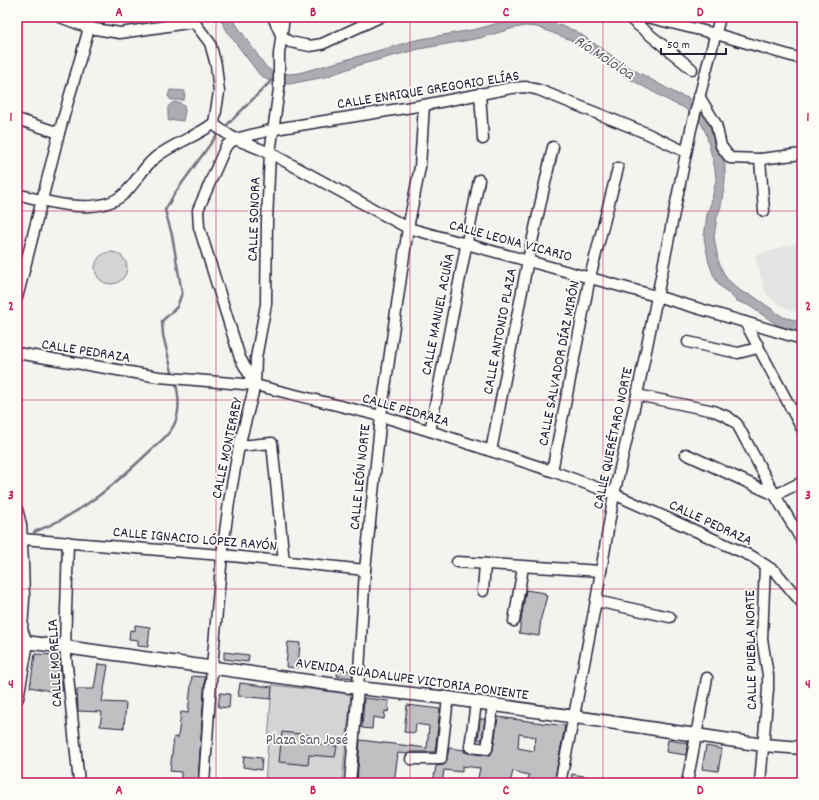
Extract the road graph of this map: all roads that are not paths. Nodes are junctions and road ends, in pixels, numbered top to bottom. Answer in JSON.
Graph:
{"nodes":[{"id":1,"x":60,"y":17,"type":"edge"},
{"id":2,"x":90,"y":17,"type":"edge"},
{"id":3,"x":273,"y":17,"type":"edge"},
{"id":4,"x":284,"y":17,"type":"edge"},
{"id":5,"x":380,"y":17,"type":"edge"},
{"id":6,"x":628,"y":17,"type":"edge"},
{"id":7,"x":647,"y":17,"type":"edge"},
{"id":8,"x":720,"y":17,"type":"edge"},
{"id":9,"x":194,"y":19,"type":"edge"},
{"id":10,"x":89,"y":28,"type":"junction"},
{"id":11,"x":716,"y":34,"type":"junction"},
{"id":12,"x":282,"y":37,"type":"junction"},
{"id":13,"x":802,"y":59,"type":"edge"},
{"id":14,"x":692,"y":69,"type":"dead end"},
{"id":15,"x":480,"y":93,"type":"junction"},
{"id":16,"x":699,"y":99,"type":"junction"},
{"id":17,"x":424,"y":105,"type":"junction"},
{"id":18,"x":17,"y":119,"type":"edge"},
{"id":19,"x":216,"y":125,"type":"junction"},
{"id":20,"x":274,"y":129,"type":"junction"},
{"id":21,"x":59,"y":133,"type":"junction"},
{"id":22,"x":231,"y":137,"type":"junction"},
{"id":23,"x":483,"y":139,"type":"dead end"},
{"id":24,"x":553,"y":147,"type":"dead end"},
{"id":25,"x":686,"y":152,"type":"junction"},
{"id":26,"x":270,"y":153,"type":"junction"},
{"id":27,"x":802,"y":154,"type":"edge"},
{"id":28,"x":760,"y":159,"type":"junction"},
{"id":29,"x":618,"y":168,"type":"dead end"},
{"id":30,"x":479,"y":180,"type":"dead end"},
{"id":31,"x":17,"y":194,"type":"edge"},
{"id":32,"x":43,"y":201,"type":"junction"},
{"id":33,"x":764,"y":211,"type":"dead end"},
{"id":34,"x":408,"y":228,"type":"junction"},
{"id":35,"x":466,"y":243,"type":"junction"},
{"id":36,"x":22,"y":256,"type":"edge"},
{"id":37,"x":528,"y":260,"type":"junction"},
{"id":38,"x":590,"y":278,"type":"junction"},
{"id":39,"x":656,"y":296,"type":"junction"},
{"id":40,"x":17,"y":298,"type":"edge"},
{"id":41,"x":745,"y":322,"type":"junction"},
{"id":42,"x":802,"y":339,"type":"edge"},
{"id":43,"x":688,"y":342,"type":"dead end"},
{"id":44,"x":758,"y":344,"type":"junction"},
{"id":45,"x":17,"y":353,"type":"edge"},
{"id":46,"x":255,"y":385,"type":"junction"},
{"id":47,"x":637,"y":395,"type":"junction"},
{"id":48,"x":381,"y":416,"type":"junction"},
{"id":49,"x":802,"y":429,"type":"edge"},
{"id":50,"x":430,"y":431,"type":"junction"},
{"id":51,"x":239,"y":446,"type":"junction"},
{"id":52,"x":491,"y":451,"type":"junction"},
{"id":53,"x":686,"y":454,"type":"dead end"},
{"id":54,"x":552,"y":471,"type":"junction"},
{"id":55,"x":802,"y":482,"type":"edge"},
{"id":56,"x":614,"y":494,"type":"junction"},
{"id":57,"x":775,"y":495,"type":"junction"},
{"id":58,"x":17,"y":509,"type":"edge"},
{"id":59,"x":22,"y":539,"type":"junction"},
{"id":60,"x":64,"y":541,"type":"junction"},
{"id":61,"x":802,"y":541,"type":"edge"},
{"id":62,"x":222,"y":555,"type":"junction"},
{"id":63,"x":284,"y":562,"type":"junction"},
{"id":64,"x":457,"y":562,"type":"dead end"},
{"id":65,"x":485,"y":564,"type":"junction"},
{"id":66,"x":765,"y":565,"type":"junction"},
{"id":67,"x":523,"y":567,"type":"junction"},
{"id":68,"x":365,"y":570,"type":"junction"},
{"id":69,"x":601,"y":571,"type":"junction"},
{"id":70,"x":483,"y":591,"type":"dead end"},
{"id":71,"x":596,"y":601,"type":"junction"},
{"id":72,"x":802,"y":604,"type":"edge"},
{"id":73,"x":670,"y":617,"type":"dead end"},
{"id":74,"x":514,"y":621,"type":"dead end"},
{"id":75,"x":19,"y":632,"type":"edge"},
{"id":76,"x":22,"y":642,"type":"edge"},
{"id":77,"x":65,"y":647,"type":"junction"},
{"id":78,"x":212,"y":667,"type":"junction"},
{"id":79,"x":707,"y":678,"type":"dead end"},
{"id":80,"x":358,"y":688,"type":"junction"},
{"id":81,"x":17,"y":698,"type":"edge"},
{"id":82,"x":448,"y":698,"type":"junction"},
{"id":83,"x":476,"y":703,"type":"junction"},
{"id":84,"x":493,"y":705,"type":"junction"},
{"id":85,"x":574,"y":716,"type":"junction"},
{"id":86,"x":473,"y":728,"type":"junction"},
{"id":87,"x":489,"y":729,"type":"junction"},
{"id":88,"x":696,"y":736,"type":"junction"},
{"id":89,"x":764,"y":745,"type":"junction"},
{"id":90,"x":802,"y":748,"type":"edge"},
{"id":91,"x":411,"y":759,"type":"dead end"},
{"id":92,"x":79,"y":783,"type":"edge"},
{"id":93,"x":204,"y":783,"type":"edge"},
{"id":94,"x":350,"y":783,"type":"edge"},
{"id":95,"x":560,"y":783,"type":"edge"},
{"id":96,"x":687,"y":783,"type":"edge"},
{"id":97,"x":760,"y":783,"type":"edge"}],
"edges":[{"from":1,"to":10,"type":"street"},
{"from":2,"to":10,"type":"street"},
{"from":3,"to":12,"type":"street"},
{"from":4,"to":12,"type":"street","name":"CALLE SONORA"},
{"from":5,"to":12,"type":"street"},
{"from":6,"to":14,"type":"street"},
{"from":7,"to":11,"type":"street"},
{"from":8,"to":11,"type":"street","name":"CALLE QUERÉTARO NORTE"},
{"from":9,"to":10,"type":"street"},
{"from":9,"to":19,"type":"street"},
{"from":10,"to":21,"type":"street"},
{"from":11,"to":13,"type":"street"},
{"from":11,"to":16,"type":"street","name":"CALLE QUERÉTARO NORTE"},
{"from":12,"to":20,"type":"street","name":"CALLE SONORA"},
{"from":15,"to":17,"type":"street","name":"CALLE ENRIQUE GREGORIO ELÍAS"},
{"from":15,"to":23,"type":"street"},
{"from":15,"to":25,"type":"street","name":"CALLE ENRIQUE GREGORIO ELÍAS"},
{"from":16,"to":25,"type":"street","name":"CALLE QUERÉTARO NORTE"},
{"from":16,"to":28,"type":"street"},
{"from":17,"to":20,"type":"street","name":"CALLE ENRIQUE GREGORIO ELÍAS"},
{"from":17,"to":34,"type":"street","name":"CALLE LEÓN NORTE"},
{"from":18,"to":21,"type":"street"},
{"from":19,"to":22,"type":"street","name":"CALLE LEONA VICARIO"},
{"from":19,"to":32,"type":"street"},
{"from":20,"to":22,"type":"street","name":"CALLE ENRIQUE GREGORIO ELÍAS"},
{"from":20,"to":26,"type":"street","name":"CALLE SONORA"},
{"from":21,"to":32,"type":"street"},
{"from":22,"to":26,"type":"street","name":"CALLE LEONA VICARIO"},
{"from":22,"to":46,"type":"street","name":"CALLE MONTERREY"},
{"from":24,"to":37,"type":"street","name":"CALLE ANTONIO PLAZA"},
{"from":25,"to":39,"type":"street","name":"CALLE QUERÉTARO NORTE"},
{"from":26,"to":34,"type":"street","name":"CALLE LEONA VICARIO"},
{"from":26,"to":46,"type":"street","name":"CALLE SONORA"},
{"from":27,"to":28,"type":"street"},
{"from":28,"to":33,"type":"street"},
{"from":29,"to":38,"type":"street","name":"CALLE SALVADOR DÍAZ MIRÓN"},
{"from":30,"to":35,"type":"street","name":"CALLE MANUEL ACUÑA"},
{"from":31,"to":32,"type":"street"},
{"from":32,"to":36,"type":"street"},
{"from":34,"to":35,"type":"street","name":"CALLE LEONA VICARIO"},
{"from":34,"to":48,"type":"street","name":"CALLE LEÓN NORTE"},
{"from":35,"to":37,"type":"street","name":"CALLE LEONA VICARIO"},
{"from":35,"to":50,"type":"street","name":"CALLE MANUEL ACUÑA"},
{"from":36,"to":40,"type":"street"},
{"from":37,"to":38,"type":"street","name":"CALLE LEONA VICARIO"},
{"from":37,"to":52,"type":"street","name":"CALLE ANTONIO PLAZA"},
{"from":38,"to":39,"type":"street","name":"CALLE LEONA VICARIO"},
{"from":38,"to":54,"type":"street","name":"CALLE SALVADOR DÍAZ MIRÓN"},
{"from":39,"to":41,"type":"street","name":"CALLE LEONA VICARIO"},
{"from":39,"to":47,"type":"street","name":"CALLE QUERÉTARO NORTE"},
{"from":41,"to":42,"type":"street","name":"CALLE LEONA VICARIO"},
{"from":41,"to":44,"type":"street"},
{"from":43,"to":44,"type":"street"},
{"from":44,"to":49,"type":"street"},
{"from":45,"to":46,"type":"street","name":"CALLE PEDRAZA"},
{"from":46,"to":48,"type":"street","name":"CALLE PEDRAZA"},
{"from":46,"to":51,"type":"street","name":"CALLE MONTERREY"},
{"from":47,"to":56,"type":"street","name":"CALLE QUERÉTARO NORTE"},
{"from":47,"to":57,"type":"street"},
{"from":48,"to":50,"type":"street","name":"CALLE PEDRAZA"},
{"from":48,"to":68,"type":"street","name":"CALLE LEÓN NORTE"},
{"from":50,"to":52,"type":"street","name":"CALLE PEDRAZA"},
{"from":51,"to":62,"type":"street","name":"CALLE MONTERREY"},
{"from":51,"to":63,"type":"street"},
{"from":52,"to":54,"type":"street","name":"CALLE PEDRAZA"},
{"from":53,"to":57,"type":"street"},
{"from":54,"to":56,"type":"street","name":"CALLE PEDRAZA"},
{"from":55,"to":57,"type":"street"},
{"from":56,"to":66,"type":"street","name":"CALLE PEDRAZA"},
{"from":56,"to":69,"type":"street","name":"CALLE QUERÉTARO NORTE"},
{"from":57,"to":61,"type":"street"},
{"from":58,"to":59,"type":"street"},
{"from":59,"to":60,"type":"street","name":"CALLE IGNACIO LÓPEZ RAYÓN"},
{"from":59,"to":75,"type":"street"},
{"from":60,"to":62,"type":"street","name":"CALLE IGNACIO LÓPEZ RAYÓN"},
{"from":60,"to":77,"type":"street","name":"CALLE MORELIA"},
{"from":62,"to":63,"type":"street","name":"CALLE IGNACIO LÓPEZ RAYÓN"},
{"from":62,"to":78,"type":"street","name":"CALLE MONTERREY"},
{"from":63,"to":68,"type":"street","name":"CALLE IGNACIO LÓPEZ RAYÓN"},
{"from":64,"to":65,"type":"street"},
{"from":65,"to":67,"type":"street"},
{"from":65,"to":70,"type":"street"},
{"from":66,"to":72,"type":"street","name":"CALLE PEDRAZA"},
{"from":66,"to":89,"type":"street","name":"CALLE PUEBLA NORTE"},
{"from":67,"to":69,"type":"street"},
{"from":67,"to":74,"type":"street"},
{"from":68,"to":80,"type":"street","name":"CALLE LEÓN NORTE"},
{"from":69,"to":71,"type":"street","name":"CALLE QUERÉTARO NORTE"},
{"from":71,"to":73,"type":"street"},
{"from":71,"to":85,"type":"street","name":"CALLE QUERÉTARO NORTE"},
{"from":75,"to":76,"type":"street"},
{"from":76,"to":77,"type":"main road","name":"AVENIDA GUADALUPE VICTORIA PONIENTE"},
{"from":76,"to":81,"type":"main road"},
{"from":77,"to":78,"type":"main road","name":"AVENIDA GUADALUPE VICTORIA PONIENTE"},
{"from":77,"to":92,"type":"street","name":"CALLE MORELIA"},
{"from":78,"to":80,"type":"main road","name":"AVENIDA GUADALUPE VICTORIA PONIENTE"},
{"from":78,"to":93,"type":"street","name":"CALLE MONTERREY"},
{"from":79,"to":88,"type":"street"},
{"from":80,"to":82,"type":"main road","name":"AVENIDA GUADALUPE VICTORIA PONIENTE"},
{"from":80,"to":94,"type":"street","name":"CALLE LEÓN NORTE"},
{"from":82,"to":83,"type":"main road","name":"AVENIDA GUADALUPE VICTORIA PONIENTE"},
{"from":82,"to":91,"type":"street"},
{"from":83,"to":84,"type":"main road","name":"AVENIDA GUADALUPE VICTORIA PONIENTE"},
{"from":83,"to":86,"type":"street"},
{"from":84,"to":85,"type":"main road","name":"AVENIDA GUADALUPE VICTORIA PONIENTE"},
{"from":84,"to":87,"type":"street"},
{"from":85,"to":88,"type":"main road","name":"AVENIDA GUADALUPE VICTORIA PONIENTE"},
{"from":85,"to":95,"type":"street","name":"CALLE QUERÉTARO NORTE"},
{"from":86,"to":87,"type":"street"},
{"from":86,"to":87,"type":"street"},
{"from":88,"to":89,"type":"main road","name":"AVENIDA GUADALUPE VICTORIA PONIENTE"},
{"from":88,"to":96,"type":"street"},
{"from":89,"to":90,"type":"main road","name":"AVENIDA GUADALUPE VICTORIA PONIENTE"},
{"from":89,"to":97,"type":"street","name":"CALLE PUEBLA NORTE"}]}
